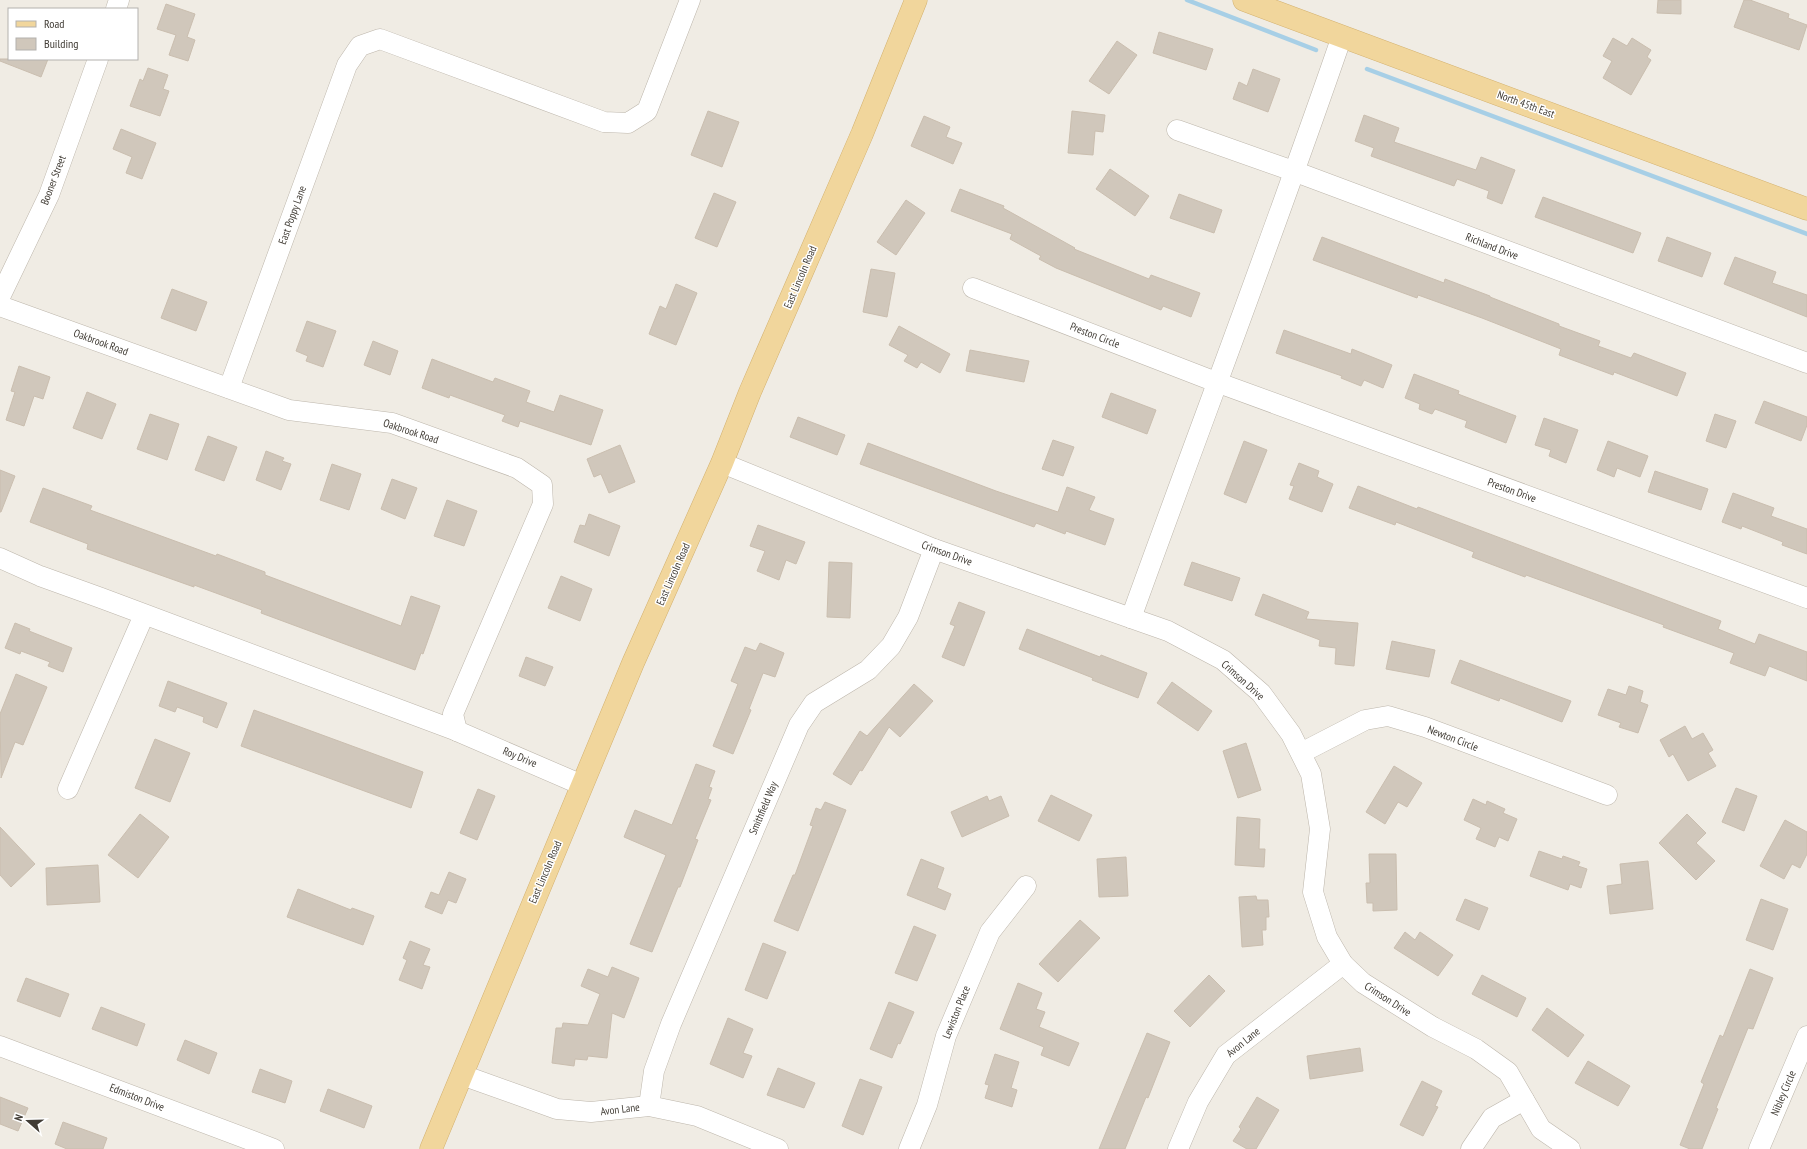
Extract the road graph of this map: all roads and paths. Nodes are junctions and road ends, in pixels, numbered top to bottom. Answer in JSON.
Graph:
{"nodes":[{"id":1,"x":690,"y":0,"type":"edge"},
{"id":2,"x":916,"y":0,"type":"edge"},
{"id":3,"x":1244,"y":0,"type":"edge"},
{"id":4,"x":1342,"y":36,"type":"junction"},
{"id":5,"x":98,"y":60,"type":"edge"},
{"id":6,"x":1177,"y":130,"type":"dead end"},
{"id":7,"x":1296,"y":172,"type":"junction"},
{"id":8,"x":1807,"y":209,"type":"edge"},
{"id":9,"x":973,"y":288,"type":"dead end"},
{"id":10,"x":0,"y":297,"type":"edge"},
{"id":11,"x":0,"y":306,"type":"edge"},
{"id":12,"x":1807,"y":363,"type":"edge"},
{"id":13,"x":1216,"y":382,"type":"junction"},
{"id":14,"x":228,"y":388,"type":"junction"},
{"id":15,"x":722,"y":463,"type":"junction"},
{"id":16,"x":934,"y":549,"type":"junction"},
{"id":17,"x":0,"y":558,"type":"edge"},
{"id":18,"x":1807,"y":598,"type":"edge"},
{"id":19,"x":144,"y":614,"type":"junction"},
{"id":20,"x":1131,"y":618,"type":"junction"},
{"id":21,"x":457,"y":731,"type":"junction"},
{"id":22,"x":1301,"y":753,"type":"junction"},
{"id":23,"x":582,"y":785,"type":"junction"},
{"id":24,"x":68,"y":789,"type":"dead end"},
{"id":25,"x":1606,"y":795,"type":"dead end"},
{"id":26,"x":1026,"y":886,"type":"dead end"},
{"id":27,"x":1344,"y":964,"type":"junction"},
{"id":28,"x":1807,"y":1036,"type":"edge"},
{"id":29,"x":0,"y":1046,"type":"edge"},
{"id":30,"x":462,"y":1075,"type":"junction"},
{"id":31,"x":1524,"y":1100,"type":"junction"},
{"id":32,"x":649,"y":1106,"type":"junction"},
{"id":33,"x":264,"y":1147,"type":"edge"},
{"id":34,"x":431,"y":1149,"type":"edge"},
{"id":35,"x":778,"y":1149,"type":"edge"},
{"id":36,"x":909,"y":1149,"type":"edge"},
{"id":37,"x":1178,"y":1149,"type":"edge"},
{"id":38,"x":1471,"y":1149,"type":"edge"},
{"id":39,"x":1570,"y":1149,"type":"edge"},
{"id":40,"x":1759,"y":1149,"type":"edge"}],
"edges":[{"from":1,"to":14,"type":"street","name":"East Poppy Lane"},
{"from":2,"to":15,"type":"main road","name":"East Lincoln Road"},
{"from":3,"to":4,"type":"main road","name":"North 45th East"},
{"from":4,"to":7,"type":"street"},
{"from":4,"to":8,"type":"main road","name":"North 45th East"},
{"from":5,"to":10,"type":"street","name":"Booner Street"},
{"from":6,"to":7,"type":"street","name":"Richland Drive"},
{"from":7,"to":12,"type":"street","name":"Richland Drive"},
{"from":7,"to":13,"type":"street"},
{"from":9,"to":13,"type":"street","name":"Preston Circle"},
{"from":11,"to":14,"type":"street","name":"Oakbrook Road"},
{"from":13,"to":18,"type":"street","name":"Preston Drive"},
{"from":13,"to":20,"type":"street"},
{"from":14,"to":21,"type":"street","name":"Oakbrook Road"},
{"from":15,"to":16,"type":"street","name":"Crimson Drive"},
{"from":15,"to":23,"type":"main road","name":"East Lincoln Road"},
{"from":16,"to":20,"type":"street","name":"Crimson Drive"},
{"from":16,"to":32,"type":"street","name":"Smithfield Way"},
{"from":17,"to":19,"type":"street","name":"Roy Drive"},
{"from":19,"to":21,"type":"street","name":"Roy Drive"},
{"from":19,"to":24,"type":"street"},
{"from":20,"to":22,"type":"street","name":"Crimson Drive"},
{"from":21,"to":23,"type":"street","name":"Roy Drive"},
{"from":22,"to":25,"type":"street","name":"Newton Circle"},
{"from":22,"to":27,"type":"street","name":"Crimson Drive"},
{"from":23,"to":30,"type":"main road","name":"East Lincoln Road"},
{"from":26,"to":36,"type":"street","name":"Lewiston Place"},
{"from":27,"to":31,"type":"street","name":"Crimson Drive"},
{"from":27,"to":37,"type":"street","name":"Avon Lane"},
{"from":28,"to":40,"type":"street","name":"Nibley Circle"},
{"from":29,"to":33,"type":"street","name":"Edmiston Drive"},
{"from":30,"to":32,"type":"street","name":"Avon Lane"},
{"from":30,"to":34,"type":"main road","name":"East Lincoln Road"},
{"from":31,"to":38,"type":"street"},
{"from":31,"to":39,"type":"street","name":"Crimson Drive"},
{"from":32,"to":35,"type":"street","name":"Avon Lane"}]}
